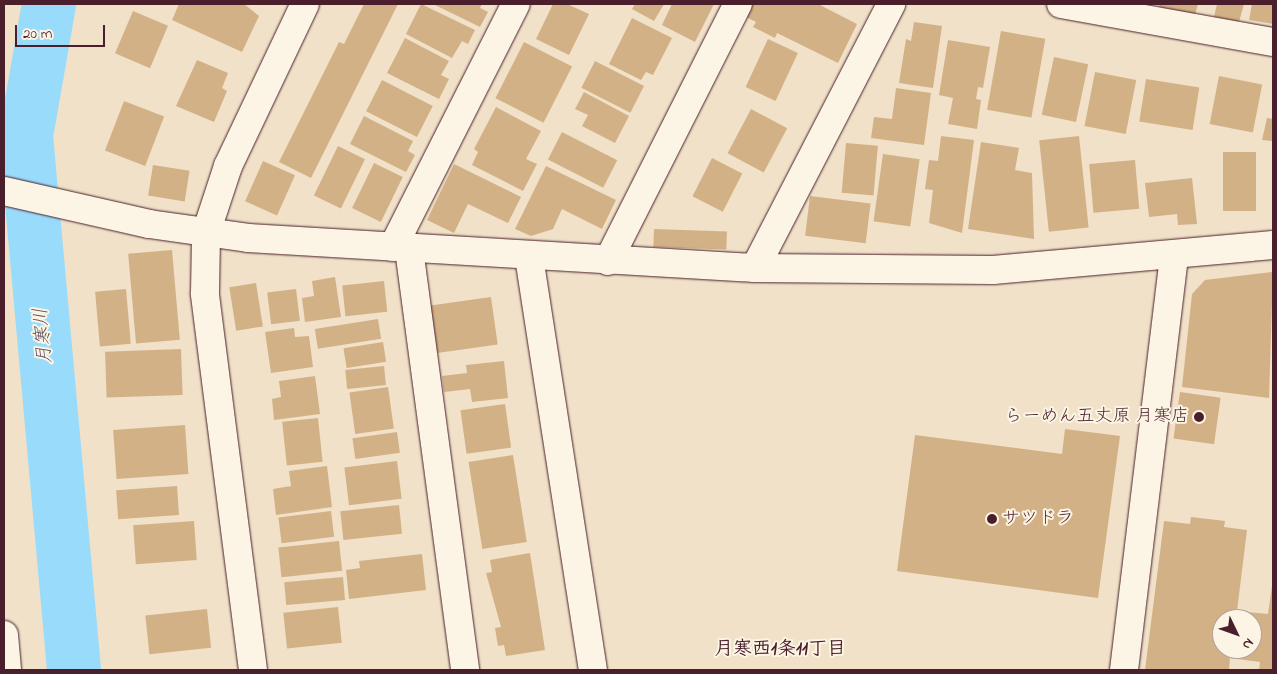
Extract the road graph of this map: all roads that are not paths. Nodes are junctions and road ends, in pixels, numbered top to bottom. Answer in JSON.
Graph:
{"nodes":[{"id":1,"x":304,"y":4,"type":"edge"},
{"id":2,"x":516,"y":4,"type":"edge"},
{"id":3,"x":738,"y":4,"type":"edge"},
{"id":4,"x":891,"y":4,"type":"edge"},
{"id":5,"x":1061,"y":4,"type":"edge"},
{"id":6,"x":1136,"y":12,"type":"edge"},
{"id":7,"x":1273,"y":42,"type":"edge"},
{"id":8,"x":4,"y":191,"type":"edge"},
{"id":9,"x":206,"y":233,"type":"junction"},
{"id":10,"x":1273,"y":245,"type":"edge"},
{"id":11,"x":401,"y":248,"type":"junction"},
{"id":12,"x":1174,"y":256,"type":"junction"},
{"id":13,"x":529,"y":257,"type":"junction"},
{"id":14,"x":608,"y":261,"type":"junction"},
{"id":15,"x":755,"y":268,"type":"junction"},
{"id":16,"x":4,"y":635,"type":"edge"},
{"id":17,"x":7,"y":670,"type":"edge"},
{"id":18,"x":253,"y":670,"type":"edge"},
{"id":19,"x":465,"y":670,"type":"edge"},
{"id":20,"x":593,"y":670,"type":"edge"},
{"id":21,"x":1124,"y":670,"type":"edge"}],
"edges":[{"from":1,"to":9,"type":"street"},
{"from":2,"to":11,"type":"street"},
{"from":3,"to":14,"type":"street"},
{"from":4,"to":15,"type":"street"},
{"from":5,"to":6,"type":"street"},
{"from":6,"to":7,"type":"street"},
{"from":8,"to":9,"type":"street"},
{"from":9,"to":11,"type":"street"},
{"from":9,"to":18,"type":"street"},
{"from":10,"to":12,"type":"street"},
{"from":11,"to":13,"type":"street"},
{"from":11,"to":19,"type":"street"},
{"from":12,"to":15,"type":"street"},
{"from":12,"to":21,"type":"street"},
{"from":13,"to":14,"type":"street"},
{"from":13,"to":20,"type":"street"},
{"from":14,"to":15,"type":"street"},
{"from":16,"to":17,"type":"street"}]}
